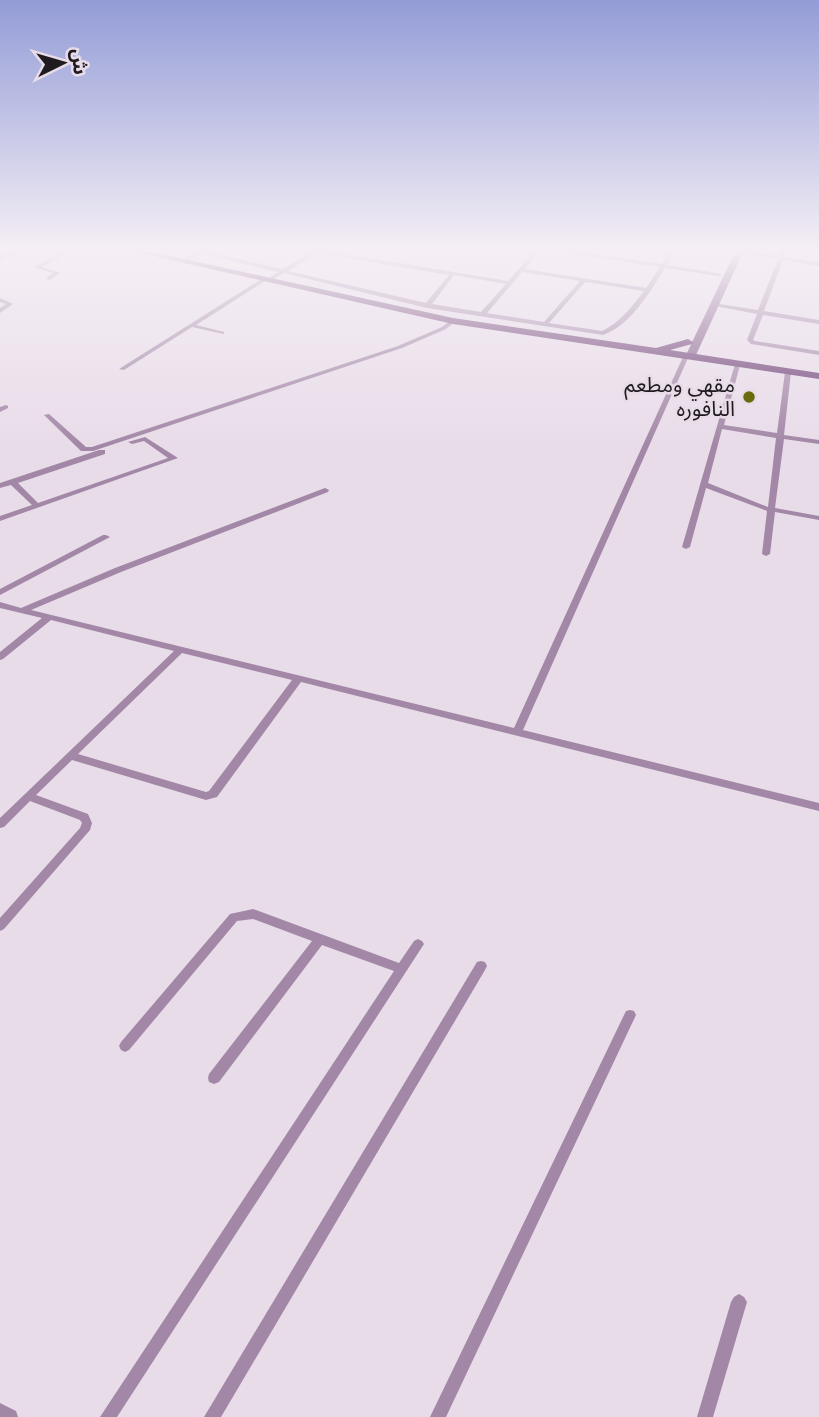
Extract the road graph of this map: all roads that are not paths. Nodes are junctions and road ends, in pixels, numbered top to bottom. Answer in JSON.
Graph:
{"nodes":[{"id":1,"x":212,"y":314,"type":"edge"},
{"id":2,"x":423,"y":314,"type":"edge"},
{"id":3,"x":444,"y":314,"type":"edge"},
{"id":4,"x":477,"y":314,"type":"edge"},
{"id":5,"x":553,"y":314,"type":"edge"},
{"id":6,"x":625,"y":314,"type":"edge"},
{"id":7,"x":703,"y":314,"type":"edge"},
{"id":8,"x":708,"y":314,"type":"edge"},
{"id":9,"x":758,"y":314,"type":"edge"},
{"id":10,"x":771,"y":314,"type":"edge"},
{"id":11,"x":482,"y":315,"type":"joint"},
{"id":12,"x":453,"y":321,"type":"junction"},
{"id":13,"x":819,"y":322,"type":"edge"},
{"id":14,"x":544,"y":325,"type":"junction"},
{"id":15,"x":194,"y":326,"type":"junction"},
{"id":16,"x":222,"y":333,"type":"dead end"},
{"id":17,"x":692,"y":343,"type":"junction"},
{"id":18,"x":657,"y":350,"type":"junction"},
{"id":19,"x":819,"y":353,"type":"edge"},
{"id":20,"x":686,"y":356,"type":"junction"},
{"id":21,"x":719,"y":359,"type":"junction"},
{"id":22,"x":737,"y":365,"type":"junction"},
{"id":23,"x":122,"y":369,"type":"dead end"},
{"id":24,"x":788,"y":372,"type":"junction"},
{"id":25,"x":819,"y":374,"type":"edge"},
{"id":26,"x":0,"y":403,"type":"edge"},
{"id":27,"x":0,"y":410,"type":"edge"},
{"id":28,"x":47,"y":415,"type":"dead end"},
{"id":29,"x":719,"y":427,"type":"junction"},
{"id":30,"x":782,"y":436,"type":"junction"},
{"id":31,"x":819,"y":442,"type":"edge"},
{"id":32,"x":13,"y":482,"type":"junction"},
{"id":33,"x":703,"y":484,"type":"junction"},
{"id":34,"x":0,"y":486,"type":"edge"},
{"id":35,"x":325,"y":490,"type":"dead end"},
{"id":36,"x":37,"y":506,"type":"junction"},
{"id":37,"x":773,"y":510,"type":"junction"},
{"id":38,"x":819,"y":518,"type":"edge"},
{"id":39,"x":0,"y":519,"type":"edge"},
{"id":40,"x":106,"y":537,"type":"dead end"},
{"id":41,"x":686,"y":547,"type":"dead end"},
{"id":42,"x":766,"y":554,"type":"dead end"},
{"id":43,"x":0,"y":592,"type":"edge"},
{"id":44,"x":0,"y":604,"type":"edge"},
{"id":45,"x":23,"y":610,"type":"junction"},
{"id":46,"x":50,"y":617,"type":"junction"},
{"id":47,"x":180,"y":650,"type":"junction"},
{"id":48,"x":0,"y":657,"type":"edge"},
{"id":49,"x":298,"y":679,"type":"junction"},
{"id":50,"x":517,"y":733,"type":"junction"},
{"id":51,"x":71,"y":756,"type":"junction"},
{"id":52,"x":29,"y":797,"type":"junction"},
{"id":53,"x":819,"y":807,"type":"edge"},
{"id":54,"x":0,"y":824,"type":"edge"},
{"id":55,"x":0,"y":926,"type":"edge"},
{"id":56,"x":319,"y":940,"type":"junction"},
{"id":57,"x":418,"y":944,"type":"dead end"},
{"id":58,"x":481,"y":967,"type":"dead end"},
{"id":59,"x":402,"y":969,"type":"junction"},
{"id":60,"x":630,"y":1015,"type":"dead end"},
{"id":61,"x":125,"y":1045,"type":"dead end"},
{"id":62,"x":214,"y":1078,"type":"dead end"},
{"id":63,"x":739,"y":1302,"type":"dead end"},
{"id":64,"x":0,"y":1411,"type":"edge"},
{"id":65,"x":10,"y":1417,"type":"edge"},
{"id":66,"x":108,"y":1417,"type":"edge"},
{"id":67,"x":212,"y":1417,"type":"edge"},
{"id":68,"x":438,"y":1417,"type":"edge"},
{"id":69,"x":705,"y":1417,"type":"edge"}],
"edges":[{"from":1,"to":15,"type":"street"},
{"from":2,"to":12,"type":"main road"},
{"from":3,"to":18,"type":"main road"},
{"from":4,"to":11,"type":"street"},
{"from":5,"to":14,"type":"street"},
{"from":6,"to":14,"type":"street"},
{"from":7,"to":17,"type":"main road"},
{"from":8,"to":17,"type":"main road"},
{"from":9,"to":19,"type":"street"},
{"from":10,"to":13,"type":"street"},
{"from":11,"to":14,"type":"street"},
{"from":12,"to":20,"type":"main road"},
{"from":12,"to":28,"type":"street"},
{"from":15,"to":16,"type":"street"},
{"from":15,"to":23,"type":"street"},
{"from":17,"to":18,"type":"main road"},
{"from":17,"to":20,"type":"main road"},
{"from":17,"to":21,"type":"main road"},
{"from":18,"to":20,"type":"main road"},
{"from":20,"to":21,"type":"main road"},
{"from":20,"to":22,"type":"main road"},
{"from":20,"to":50,"type":"street"},
{"from":21,"to":25,"type":"main road"},
{"from":22,"to":24,"type":"main road"},
{"from":22,"to":29,"type":"street"},
{"from":24,"to":25,"type":"main road"},
{"from":24,"to":30,"type":"street"},
{"from":26,"to":27,"type":"street"},
{"from":29,"to":30,"type":"street"},
{"from":29,"to":33,"type":"street"},
{"from":30,"to":31,"type":"street"},
{"from":30,"to":37,"type":"street"},
{"from":32,"to":34,"type":"street"},
{"from":32,"to":36,"type":"street"},
{"from":32,"to":36,"type":"street"},
{"from":33,"to":37,"type":"street"},
{"from":33,"to":41,"type":"street"},
{"from":35,"to":45,"type":"street"},
{"from":36,"to":39,"type":"street"},
{"from":37,"to":38,"type":"street"},
{"from":37,"to":42,"type":"street"},
{"from":40,"to":43,"type":"street"},
{"from":44,"to":45,"type":"street"},
{"from":45,"to":46,"type":"street"},
{"from":46,"to":47,"type":"street"},
{"from":46,"to":48,"type":"street"},
{"from":47,"to":49,"type":"street"},
{"from":47,"to":51,"type":"street"},
{"from":49,"to":50,"type":"street"},
{"from":49,"to":51,"type":"street"},
{"from":50,"to":53,"type":"street"},
{"from":51,"to":52,"type":"street"},
{"from":52,"to":54,"type":"street"},
{"from":52,"to":55,"type":"street"},
{"from":56,"to":59,"type":"street"},
{"from":56,"to":61,"type":"street"},
{"from":56,"to":62,"type":"street"},
{"from":57,"to":59,"type":"street"},
{"from":58,"to":67,"type":"street"},
{"from":59,"to":66,"type":"street"},
{"from":60,"to":68,"type":"street"},
{"from":63,"to":69,"type":"street"},
{"from":64,"to":65,"type":"street"}]}
